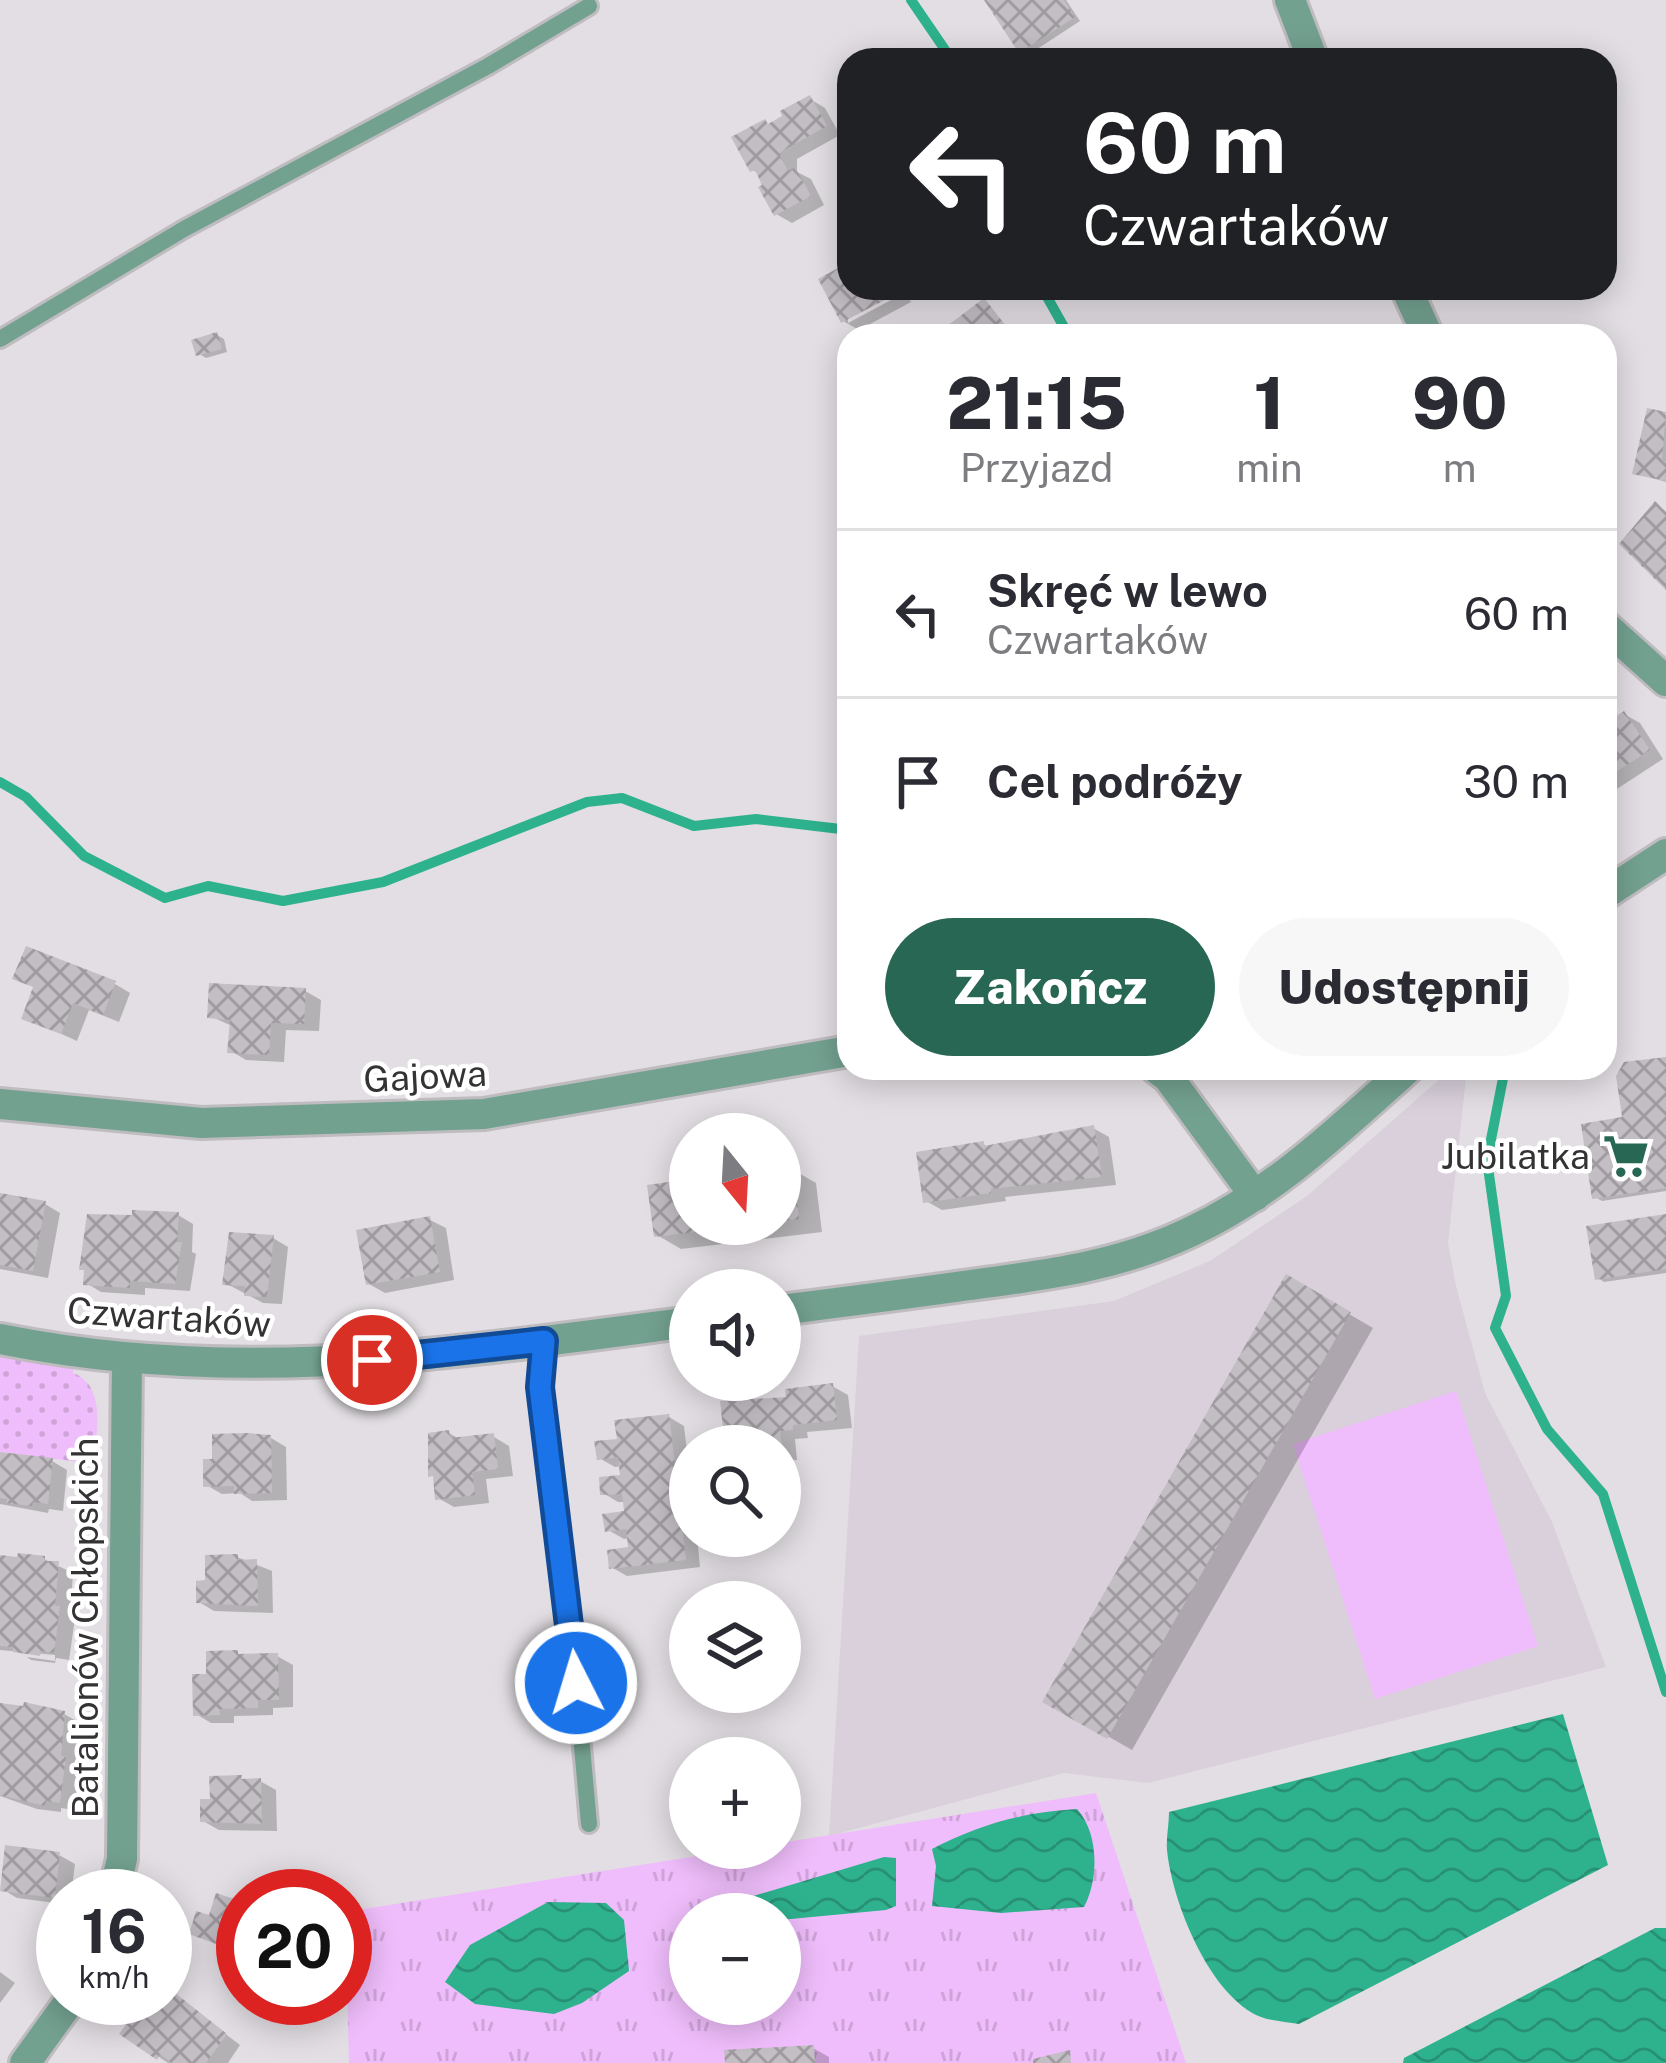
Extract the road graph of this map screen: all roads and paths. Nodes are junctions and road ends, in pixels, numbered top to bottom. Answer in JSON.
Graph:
{"nodes":[{"id":1,"x":1290,"y":0,"type":"edge"},
{"id":2,"x":589,"y":6,"type":"dead end"},
{"id":3,"x":1308,"y":48,"type":"edge"},
{"id":4,"x":0,"y":339,"type":"edge"},
{"id":5,"x":1617,"y":637,"type":"edge"},
{"id":6,"x":1666,"y":681,"type":"edge"},
{"id":7,"x":1666,"y":854,"type":"edge"},
{"id":8,"x":1617,"y":886,"type":"edge"},
{"id":9,"x":837,"y":1054,"type":"edge"},
{"id":10,"x":1170,"y":1080,"type":"edge"},
{"id":11,"x":1395,"y":1080,"type":"edge"},
{"id":12,"x":0,"y":1104,"type":"edge"},
{"id":13,"x":1255,"y":1196,"type":"junction"},
{"id":14,"x":801,"y":1307,"type":"edge"},
{"id":15,"x":669,"y":1325,"type":"edge"},
{"id":16,"x":0,"y":1340,"type":"edge"},
{"id":17,"x":544,"y":1341,"type":"junction"},
{"id":18,"x":127,"y":1359,"type":"junction"},
{"id":19,"x":589,"y":1824,"type":"dead end"},
{"id":20,"x":120,"y":1869,"type":"edge"},
{"id":21,"x":52,"y":2025,"type":"edge"},
{"id":22,"x":25,"y":2063,"type":"edge"}],
"edges":[{"from":1,"to":3,"type":"street"},
{"from":2,"to":4,"type":"lane"},
{"from":5,"to":6,"type":"street"},
{"from":7,"to":8,"type":"street"},
{"from":9,"to":12,"type":"street","name":"Gajowa"},
{"from":10,"to":13,"type":"street"},
{"from":11,"to":13,"type":"street"},
{"from":13,"to":14,"type":"street"},
{"from":15,"to":17,"type":"street","name":"Czwartaków"},
{"from":16,"to":18,"type":"street","name":"Czwartaków"},
{"from":17,"to":18,"type":"street","name":"Czwartaków"},
{"from":17,"to":19,"type":"lane"},
{"from":18,"to":20,"type":"street","name":"Batalionów Chłopskich"},
{"from":21,"to":22,"type":"street"}]}
